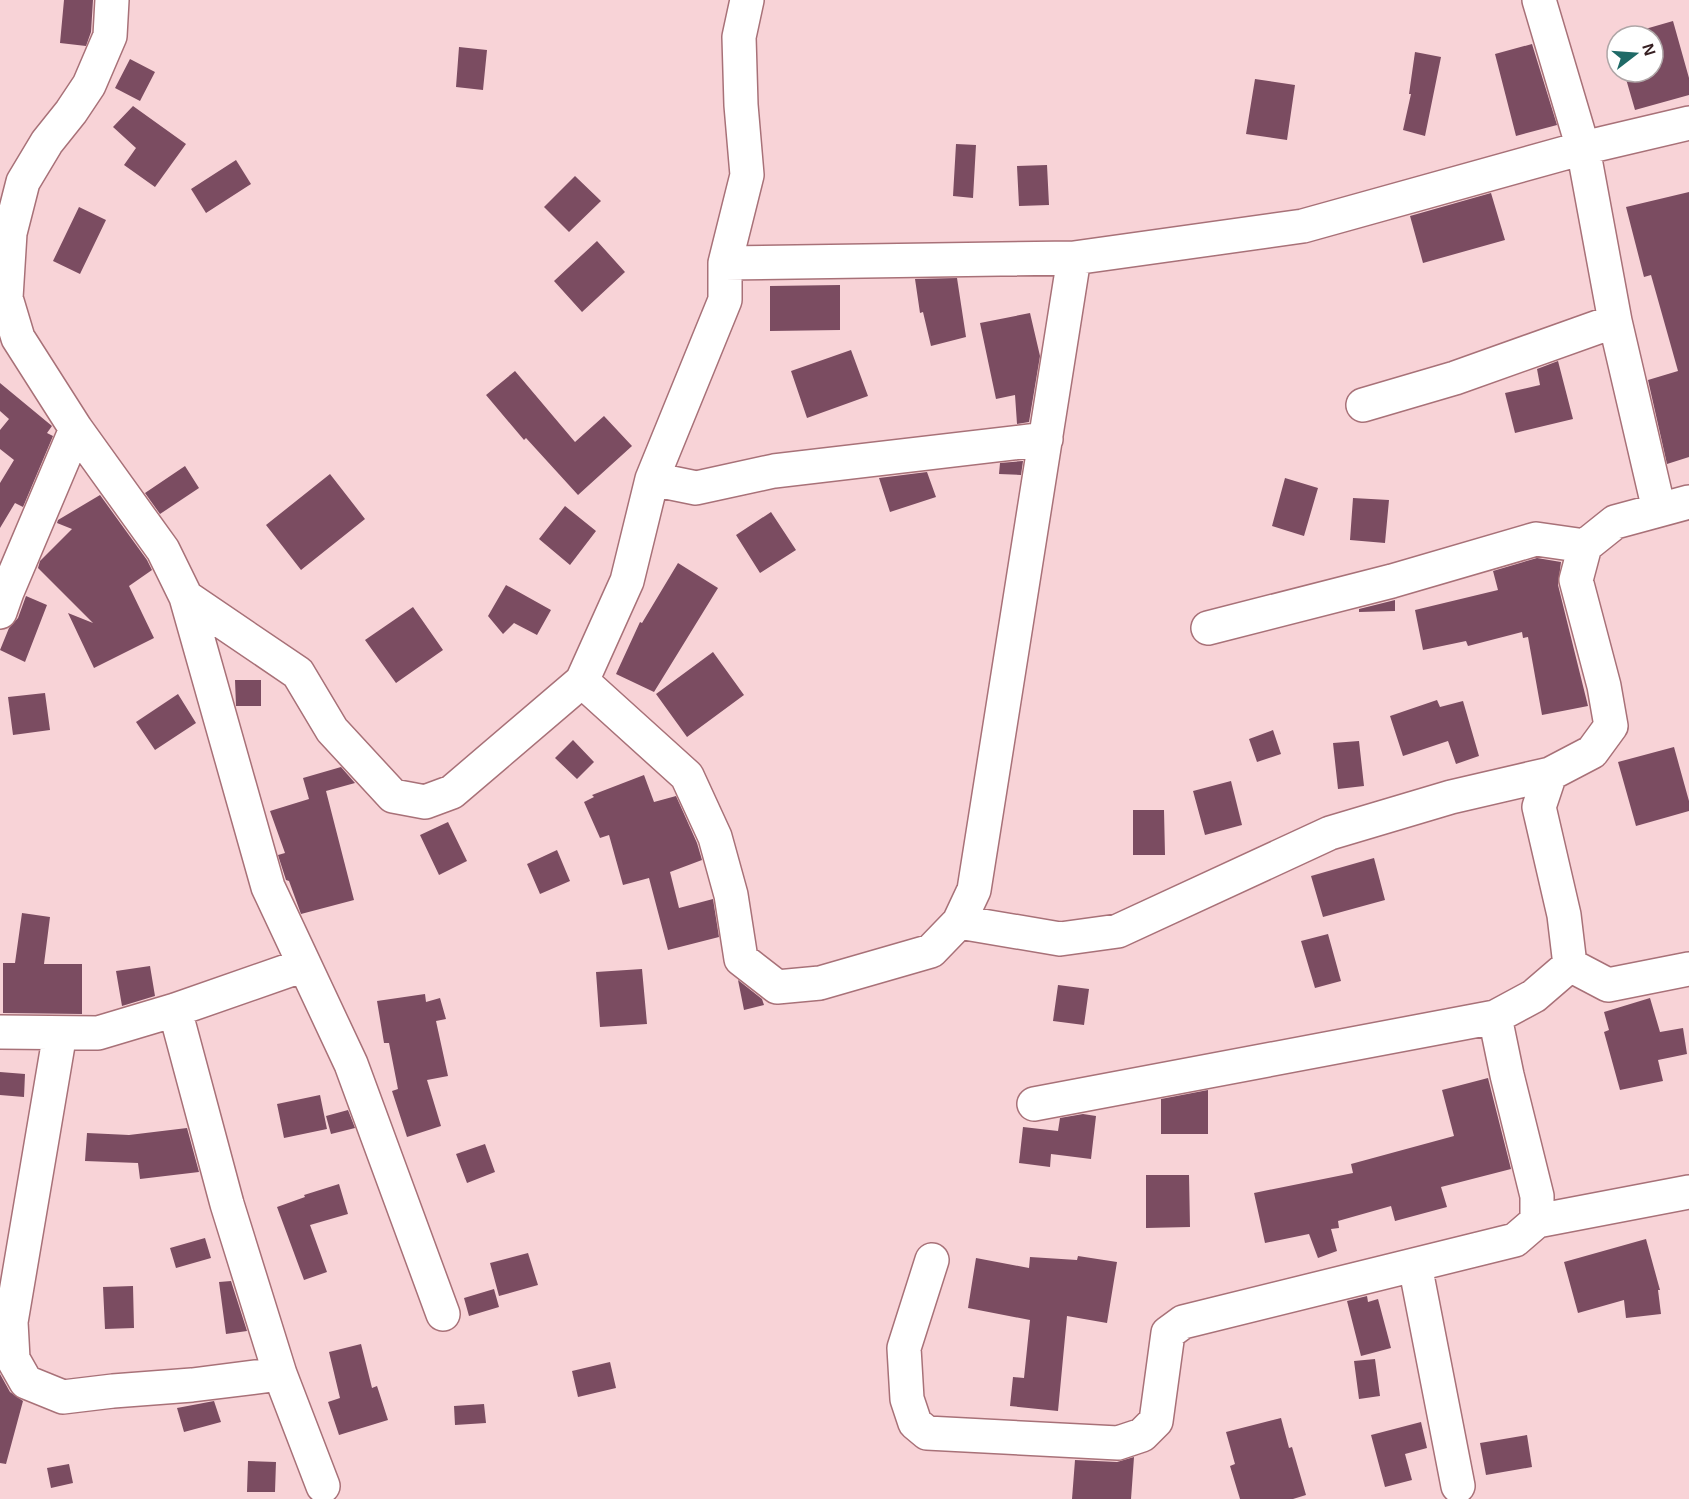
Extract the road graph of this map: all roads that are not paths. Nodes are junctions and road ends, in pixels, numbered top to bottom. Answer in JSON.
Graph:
{"nodes":[{"id":1,"x":112,"y":0,"type":"edge"},
{"id":2,"x":747,"y":0,"type":"edge"},
{"id":3,"x":1539,"y":0,"type":"edge"},
{"id":4,"x":1689,"y":123,"type":"edge"},
{"id":5,"x":1583,"y":148,"type":"junction"},
{"id":6,"x":1074,"y":258,"type":"junction"},
{"id":7,"x":725,"y":263,"type":"junction"},
{"id":8,"x":1615,"y":321,"type":"junction"},
{"id":9,"x":9,"y":341,"type":"edge"},
{"id":10,"x":1363,"y":405,"type":"dead end"},
{"id":11,"x":76,"y":429,"type":"junction"},
{"id":12,"x":1046,"y":439,"type":"junction"},
{"id":13,"x":652,"y":479,"type":"junction"},
{"id":14,"x":1674,"y":506,"type":"edge"},
{"id":15,"x":1585,"y":546,"type":"junction"},
{"id":16,"x":186,"y":597,"type":"junction"},
{"id":17,"x":0,"y":612,"type":"edge"},
{"id":18,"x":1208,"y":628,"type":"dead end"},
{"id":19,"x":582,"y":681,"type":"junction"},
{"id":20,"x":1550,"y":774,"type":"junction"},
{"id":21,"x":959,"y":922,"type":"junction"},
{"id":22,"x":304,"y":965,"type":"junction"},
{"id":23,"x":1570,"y":965,"type":"junction"},
{"id":24,"x":1689,"y":969,"type":"edge"},
{"id":25,"x":175,"y":1010,"type":"junction"},
{"id":26,"x":1495,"y":1017,"type":"junction"},
{"id":27,"x":0,"y":1032,"type":"edge"},
{"id":28,"x":60,"y":1033,"type":"junction"},
{"id":29,"x":1034,"y":1104,"type":"dead end"},
{"id":30,"x":1689,"y":1192,"type":"edge"},
{"id":31,"x":1537,"y":1221,"type":"junction"},
{"id":32,"x":932,"y":1260,"type":"dead end"},
{"id":33,"x":1415,"y":1265,"type":"junction"},
{"id":34,"x":443,"y":1314,"type":"dead end"},
{"id":35,"x":280,"y":1374,"type":"junction"},
{"id":36,"x":323,"y":1486,"type":"dead end"},
{"id":37,"x":1458,"y":1486,"type":"dead end"}],
"edges":[{"from":1,"to":9,"type":"street"},
{"from":2,"to":7,"type":"street"},
{"from":3,"to":5,"type":"street"},
{"from":4,"to":5,"type":"street"},
{"from":5,"to":6,"type":"street"},
{"from":5,"to":8,"type":"street"},
{"from":6,"to":7,"type":"street"},
{"from":6,"to":12,"type":"street"},
{"from":7,"to":13,"type":"street"},
{"from":8,"to":10,"type":"street"},
{"from":8,"to":14,"type":"street"},
{"from":9,"to":11,"type":"street"},
{"from":11,"to":16,"type":"street"},
{"from":11,"to":17,"type":"street"},
{"from":12,"to":13,"type":"street"},
{"from":12,"to":21,"type":"street"},
{"from":13,"to":19,"type":"street"},
{"from":14,"to":15,"type":"street"},
{"from":15,"to":18,"type":"street"},
{"from":15,"to":20,"type":"street"},
{"from":16,"to":19,"type":"street"},
{"from":16,"to":22,"type":"street"},
{"from":19,"to":21,"type":"street"},
{"from":20,"to":21,"type":"street"},
{"from":20,"to":23,"type":"street"},
{"from":22,"to":25,"type":"street"},
{"from":22,"to":34,"type":"street"},
{"from":23,"to":24,"type":"street"},
{"from":23,"to":26,"type":"street"},
{"from":25,"to":28,"type":"street"},
{"from":25,"to":35,"type":"street"},
{"from":26,"to":29,"type":"street"},
{"from":26,"to":31,"type":"street"},
{"from":27,"to":28,"type":"street"},
{"from":28,"to":35,"type":"street"},
{"from":30,"to":31,"type":"street"},
{"from":31,"to":33,"type":"street"},
{"from":32,"to":33,"type":"street"},
{"from":33,"to":37,"type":"street"},
{"from":35,"to":36,"type":"street"}]}
